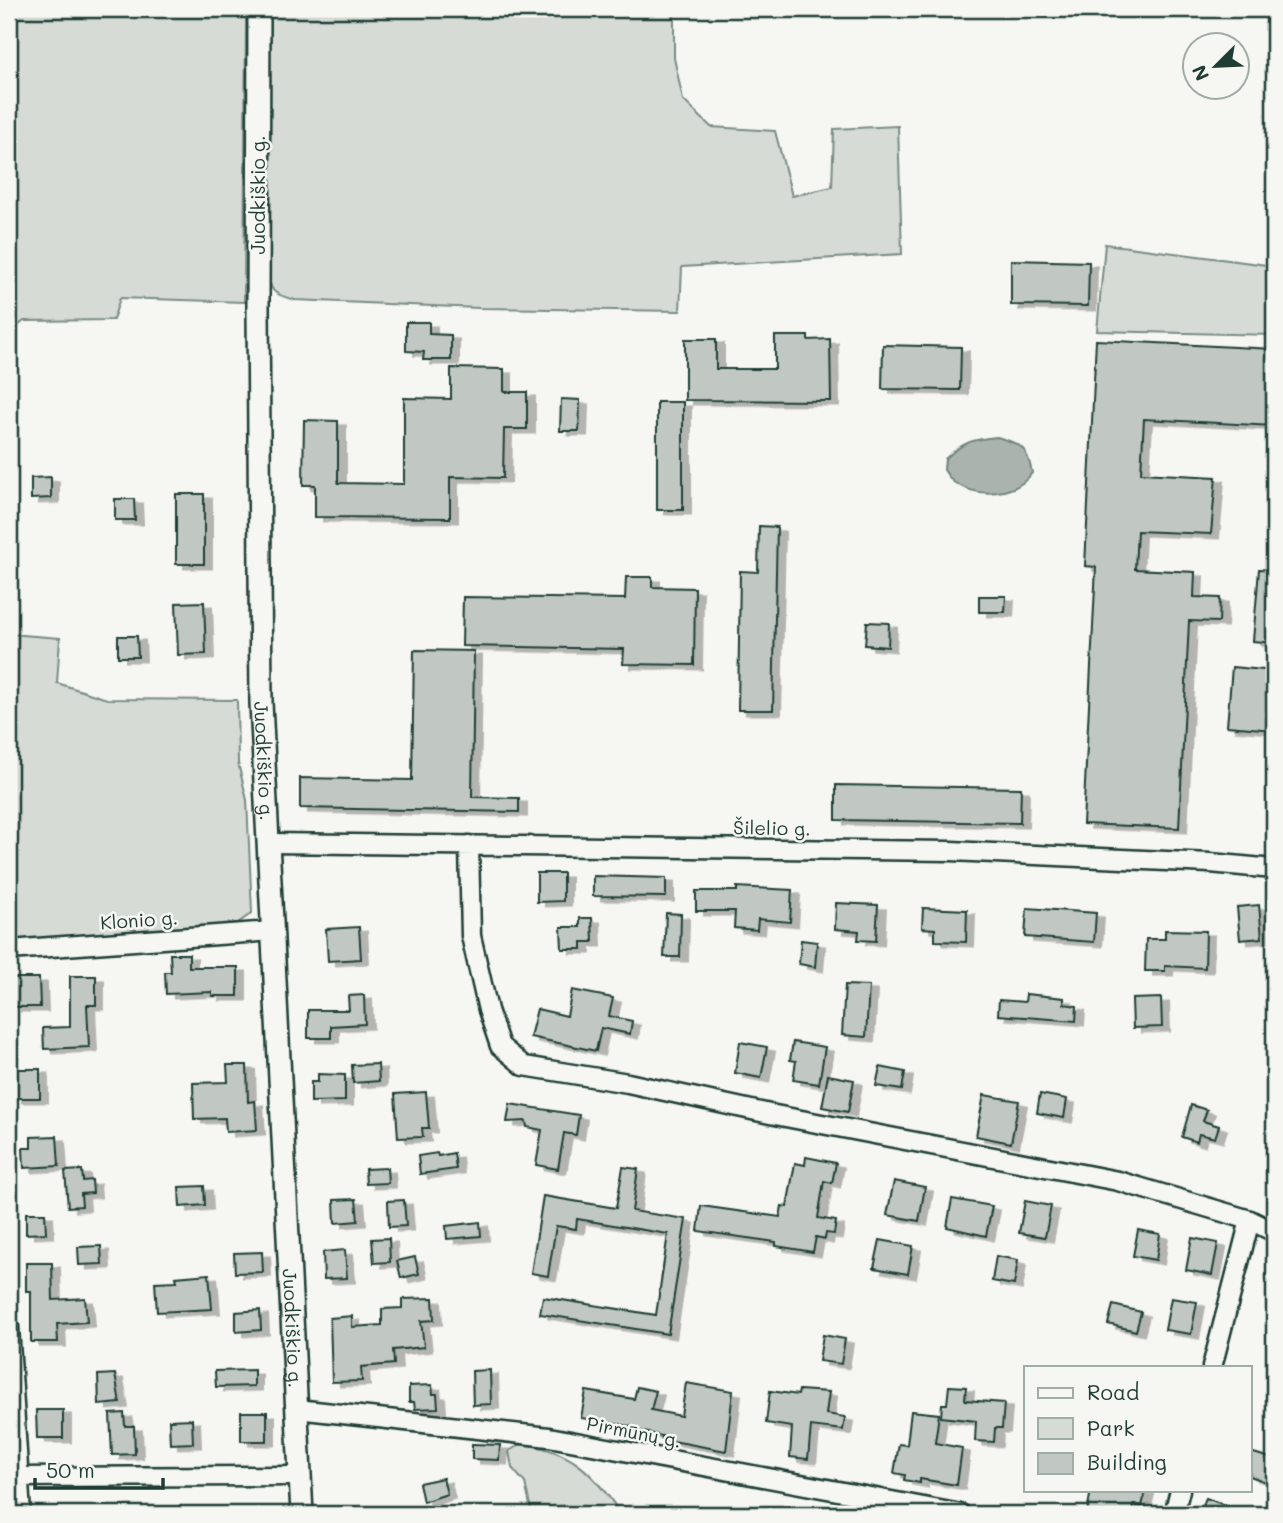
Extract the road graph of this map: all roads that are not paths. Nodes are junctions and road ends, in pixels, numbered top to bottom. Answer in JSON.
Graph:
{"nodes":[{"id":1,"x":259,"y":9,"type":"edge"},
{"id":2,"x":269,"y":843,"type":"junction"},
{"id":3,"x":469,"y":845,"type":"junction"},
{"id":4,"x":1274,"y":869,"type":"edge"},
{"id":5,"x":273,"y":931,"type":"junction"},
{"id":6,"x":9,"y":950,"type":"edge"},
{"id":7,"x":1250,"y":1220,"type":"junction"},
{"id":8,"x":1274,"y":1232,"type":"edge"},
{"id":9,"x":9,"y":1327,"type":"edge"},
{"id":10,"x":1212,"y":1366,"type":"edge"},
{"id":11,"x":297,"y":1409,"type":"junction"},
{"id":12,"x":13,"y":1476,"type":"edge"},
{"id":13,"x":300,"y":1476,"type":"junction"},
{"id":14,"x":1180,"y":1492,"type":"edge"},
{"id":15,"x":21,"y":1514,"type":"edge"},
{"id":16,"x":302,"y":1514,"type":"edge"},
{"id":17,"x":961,"y":1514,"type":"edge"},
{"id":18,"x":1174,"y":1514,"type":"edge"}],
"edges":[{"from":1,"to":2,"type":"street","name":"Juodkiškio g."},
{"from":2,"to":3,"type":"street","name":"Šilelio g."},
{"from":2,"to":5,"type":"street","name":"Juodkiškio g."},
{"from":3,"to":4,"type":"street","name":"Šilelio g."},
{"from":3,"to":7,"type":"street"},
{"from":5,"to":6,"type":"street","name":"Klonio g."},
{"from":5,"to":11,"type":"street","name":"Juodkiškio g."},
{"from":7,"to":8,"type":"street"},
{"from":7,"to":10,"type":"street"},
{"from":9,"to":12,"type":"street"},
{"from":11,"to":13,"type":"street","name":"Juodkiškio g."},
{"from":11,"to":17,"type":"street","name":"Pirmūnų g."},
{"from":12,"to":13,"type":"street"},
{"from":12,"to":15,"type":"street"},
{"from":13,"to":16,"type":"street","name":"Juodkiškio g."},
{"from":14,"to":18,"type":"street"}]}
